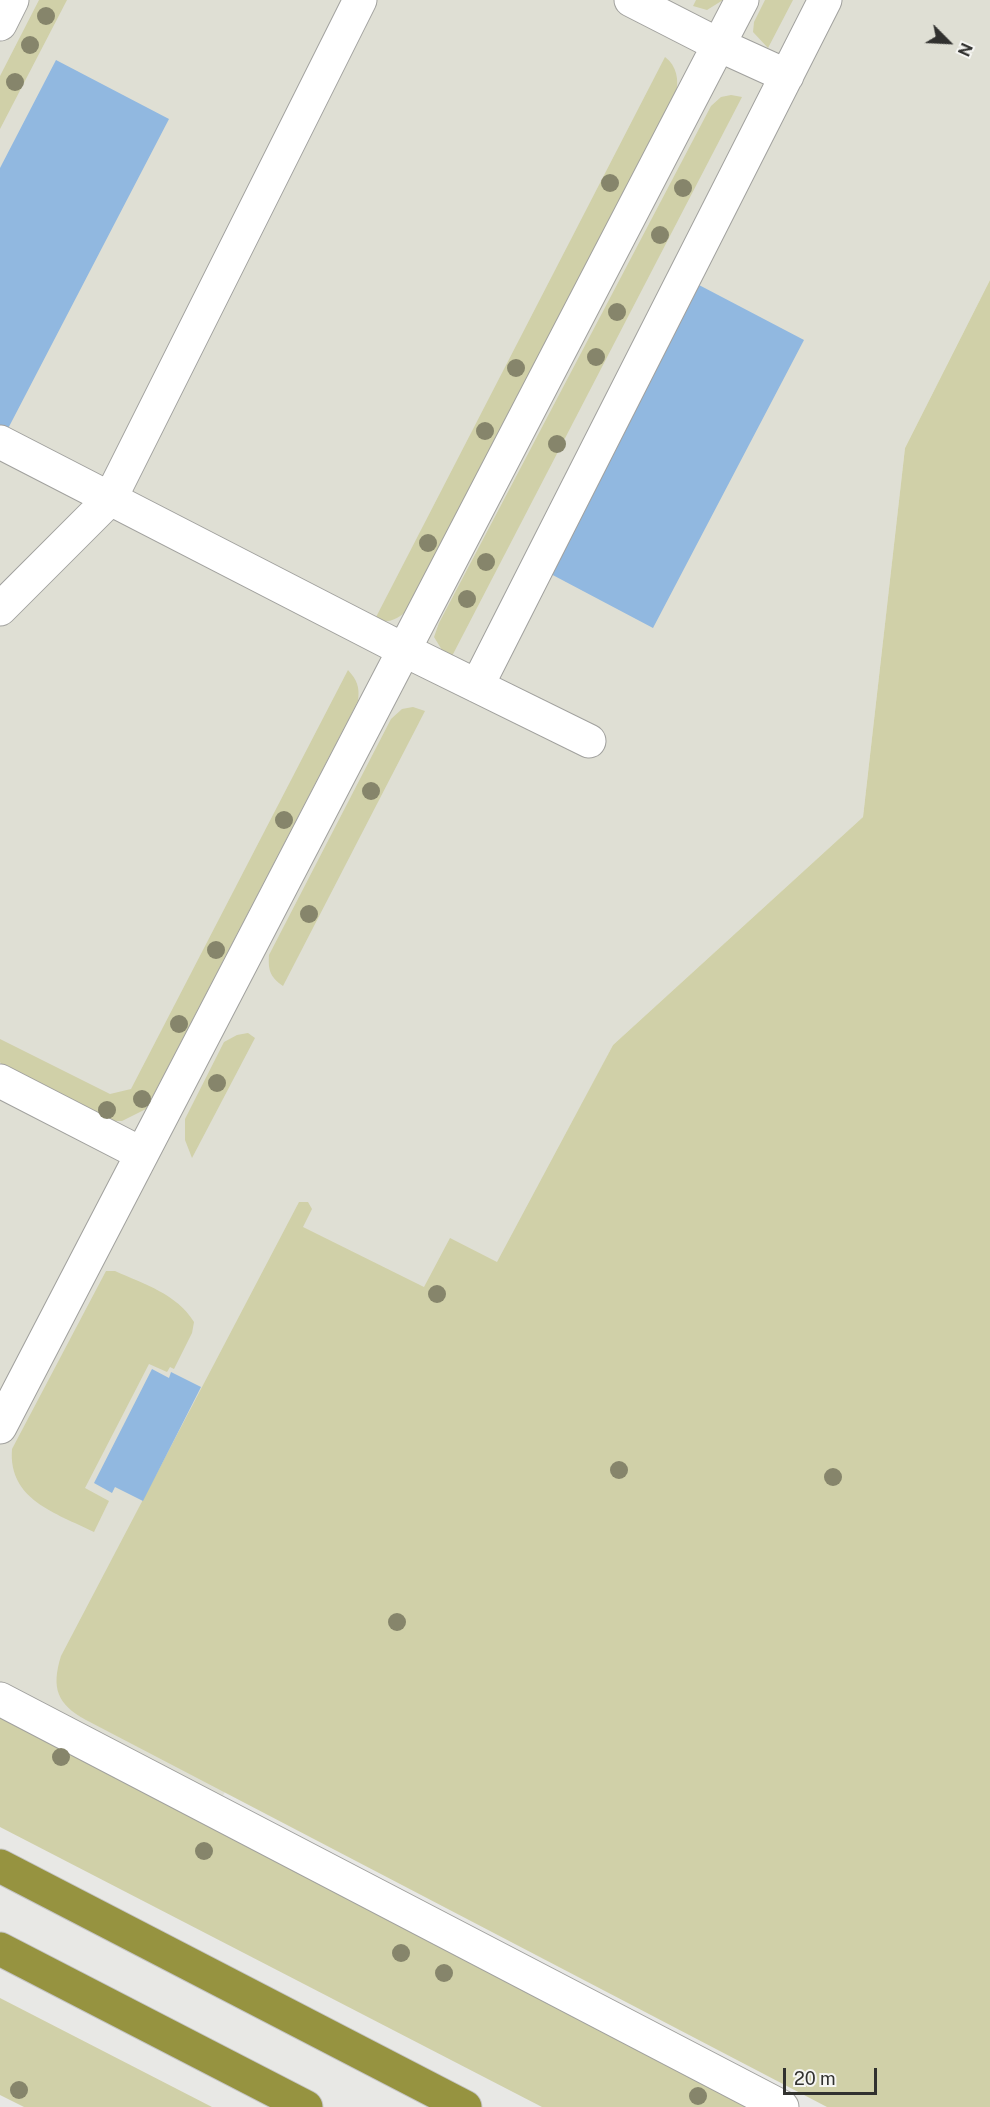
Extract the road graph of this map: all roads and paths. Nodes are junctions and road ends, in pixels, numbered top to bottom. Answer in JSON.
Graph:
{"nodes":[{"id":1,"x":12,"y":0,"type":"edge"},
{"id":2,"x":360,"y":0,"type":"edge"},
{"id":3,"x":631,"y":0,"type":"edge"},
{"id":4,"x":742,"y":0,"type":"edge"},
{"id":5,"x":825,"y":0,"type":"edge"},
{"id":6,"x":0,"y":24,"type":"edge"},
{"id":7,"x":719,"y":45,"type":"junction"},
{"id":8,"x":787,"y":76,"type":"junction"},
{"id":9,"x":0,"y":442,"type":"edge"},
{"id":10,"x":110,"y":499,"type":"junction"},
{"id":11,"x":0,"y":609,"type":"edge"},
{"id":12,"x":404,"y":650,"type":"junction"},
{"id":13,"x":477,"y":686,"type":"junction"},
{"id":14,"x":589,"y":741,"type":"dead end"},
{"id":15,"x":0,"y":1081,"type":"edge"},
{"id":16,"x":142,"y":1154,"type":"junction"},
{"id":17,"x":0,"y":1427,"type":"edge"},
{"id":18,"x":0,"y":1699,"type":"edge"},
{"id":19,"x":0,"y":1866,"type":"edge"},
{"id":20,"x":0,"y":1949,"type":"edge"},
{"id":21,"x":306,"y":2107,"type":"edge"},
{"id":22,"x":465,"y":2107,"type":"edge"},
{"id":23,"x":782,"y":2107,"type":"edge"}],
"edges":[{"from":1,"to":6,"type":"lane"},
{"from":2,"to":10,"type":"lane"},
{"from":3,"to":7,"type":"lane"},
{"from":4,"to":7,"type":"lane"},
{"from":5,"to":8,"type":"lane"},
{"from":7,"to":8,"type":"lane"},
{"from":7,"to":12,"type":"lane"},
{"from":8,"to":13,"type":"lane"},
{"from":9,"to":10,"type":"lane"},
{"from":10,"to":11,"type":"lane"},
{"from":10,"to":12,"type":"lane"},
{"from":12,"to":13,"type":"lane"},
{"from":12,"to":16,"type":"lane"},
{"from":13,"to":14,"type":"lane"},
{"from":15,"to":16,"type":"lane"},
{"from":16,"to":17,"type":"lane"},
{"from":18,"to":23,"type":"lane"},
{"from":19,"to":22,"type":"highway"},
{"from":20,"to":21,"type":"highway"}]}
